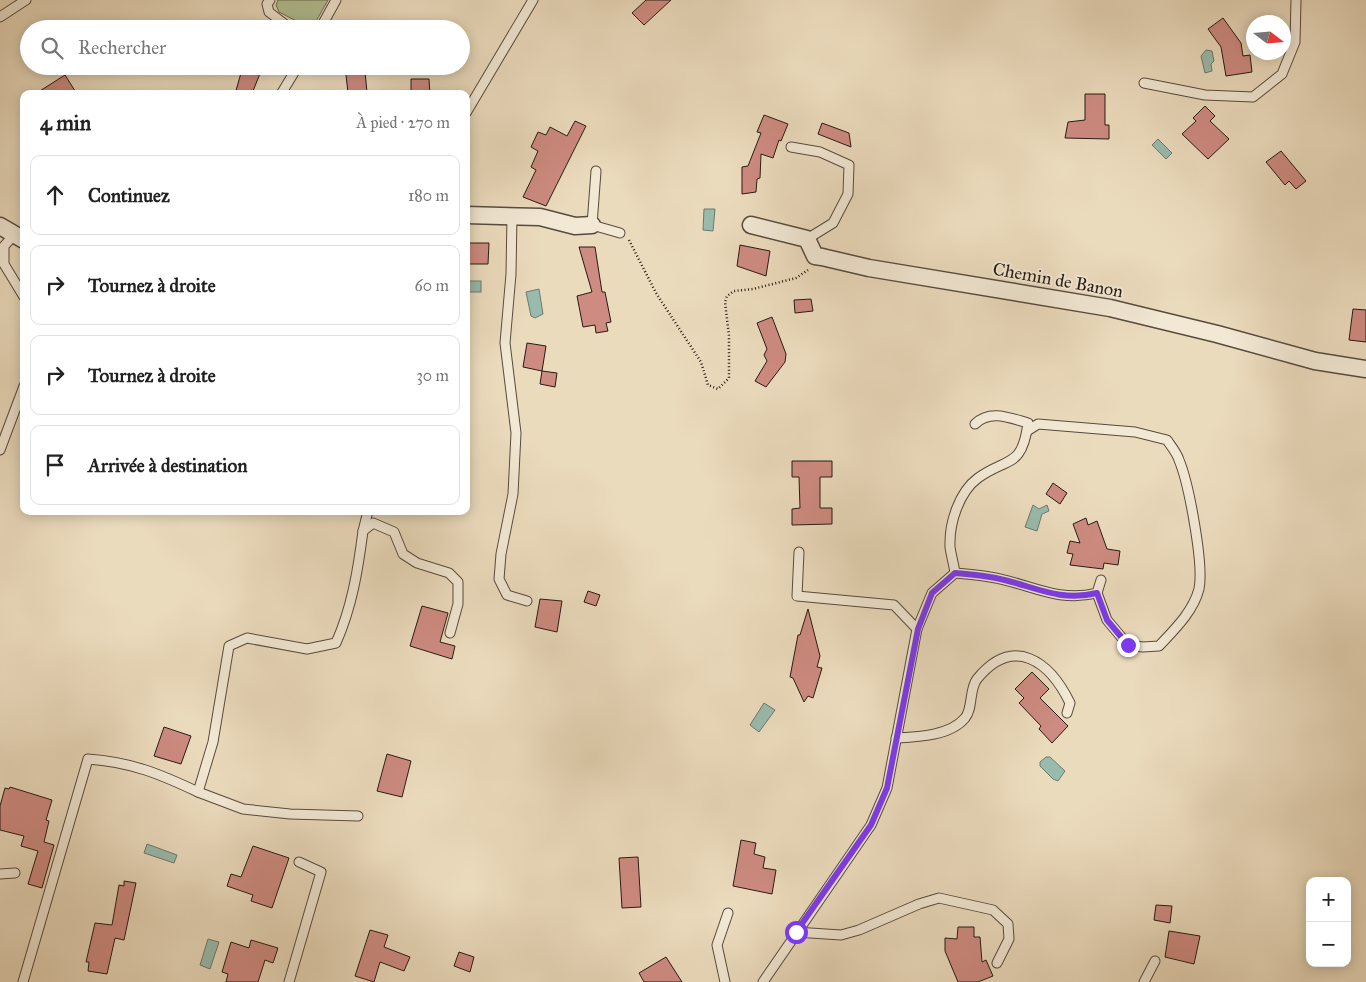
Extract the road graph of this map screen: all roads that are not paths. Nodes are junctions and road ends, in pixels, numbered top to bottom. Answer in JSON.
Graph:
{"nodes":[{"id":1,"x":26,"y":0,"type":"edge"},
{"id":2,"x":270,"y":0,"type":"edge"},
{"id":3,"x":336,"y":0,"type":"edge"},
{"id":4,"x":533,"y":0,"type":"edge"},
{"id":5,"x":1296,"y":0,"type":"edge"},
{"id":6,"x":0,"y":17,"type":"edge"},
{"id":7,"x":279,"y":20,"type":"edge"},
{"id":8,"x":325,"y":20,"type":"edge"},
{"id":9,"x":293,"y":75,"type":"edge"},
{"id":10,"x":1144,"y":83,"type":"dead end"},
{"id":11,"x":283,"y":90,"type":"edge"},
{"id":12,"x":470,"y":106,"type":"edge"},
{"id":13,"x":791,"y":147,"type":"dead end"},
{"id":14,"x":596,"y":171,"type":"dead end"},
{"id":15,"x":470,"y":215,"type":"edge"},
{"id":16,"x":512,"y":215,"type":"junction"},
{"id":17,"x":592,"y":224,"type":"junction"},
{"id":18,"x":751,"y":225,"type":"dead end"},
{"id":19,"x":0,"y":226,"type":"edge"},
{"id":20,"x":620,"y":233,"type":"road end"},
{"id":21,"x":19,"y":237,"type":"edge"},
{"id":22,"x":807,"y":239,"type":"junction"},
{"id":23,"x":20,"y":290,"type":"edge"},
{"id":24,"x":1366,"y":369,"type":"edge"},
{"id":25,"x":20,"y":397,"type":"edge"},
{"id":26,"x":975,"y":424,"type":"dead end"},
{"id":27,"x":1027,"y":431,"type":"junction"},
{"id":28,"x":0,"y":450,"type":"edge"},
{"id":29,"x":367,"y":515,"type":"edge"},
{"id":30,"x":363,"y":531,"type":"junction"},
{"id":31,"x":799,"y":552,"type":"dead end"},
{"id":32,"x":955,"y":573,"type":"junction"},
{"id":33,"x":1101,"y":580,"type":"dead end"},
{"id":34,"x":1097,"y":593,"type":"junction"},
{"id":35,"x":528,"y":601,"type":"dead end"},
{"id":36,"x":918,"y":629,"type":"junction"},
{"id":37,"x":450,"y":634,"type":"dead end"},
{"id":38,"x":1067,"y":713,"type":"dead end"},
{"id":39,"x":896,"y":738,"type":"junction"},
{"id":40,"x":198,"y":792,"type":"junction"},
{"id":41,"x":358,"y":816,"type":"dead end"},
{"id":42,"x":299,"y":862,"type":"dead end"},
{"id":43,"x":16,"y":872,"type":"dead end"},
{"id":44,"x":0,"y":874,"type":"edge"},
{"id":45,"x":728,"y":913,"type":"dead end"},
{"id":46,"x":796,"y":932,"type":"junction"},
{"id":47,"x":1155,"y":962,"type":"dead end"},
{"id":48,"x":997,"y":963,"type":"dead end"},
{"id":49,"x":23,"y":982,"type":"edge"},
{"id":50,"x":289,"y":982,"type":"edge"},
{"id":51,"x":725,"y":982,"type":"edge"},
{"id":52,"x":763,"y":982,"type":"edge"},
{"id":53,"x":1144,"y":982,"type":"edge"}],
"edges":[{"from":1,"to":6,"type":"lane"},
{"from":2,"to":7,"type":"lane"},
{"from":3,"to":8,"type":"lane"},
{"from":4,"to":12,"type":"lane"},
{"from":5,"to":10,"type":"lane"},
{"from":9,"to":11,"type":"lane"},
{"from":13,"to":22,"type":"lane"},
{"from":14,"to":17,"type":"lane"},
{"from":15,"to":16,"type":"street"},
{"from":16,"to":17,"type":"street"},
{"from":16,"to":35,"type":"lane"},
{"from":17,"to":20,"type":"lane"},
{"from":18,"to":22,"type":"street"},
{"from":19,"to":21,"type":"street"},
{"from":21,"to":23,"type":"lane"},
{"from":22,"to":24,"type":"street","name":"Chemin de Banon"},
{"from":25,"to":28,"type":"lane"},
{"from":26,"to":27,"type":"lane"},
{"from":27,"to":32,"type":"lane"},
{"from":27,"to":34,"type":"lane"},
{"from":29,"to":30,"type":"lane"},
{"from":30,"to":37,"type":"lane"},
{"from":30,"to":40,"type":"lane"},
{"from":31,"to":36,"type":"lane"},
{"from":32,"to":34,"type":"lane"},
{"from":32,"to":36,"type":"lane"},
{"from":33,"to":34,"type":"lane"},
{"from":36,"to":39,"type":"lane"},
{"from":38,"to":39,"type":"lane"},
{"from":39,"to":46,"type":"lane"},
{"from":40,"to":41,"type":"lane"},
{"from":40,"to":49,"type":"lane"},
{"from":42,"to":50,"type":"lane"},
{"from":43,"to":44,"type":"lane"},
{"from":45,"to":51,"type":"lane"},
{"from":46,"to":48,"type":"lane"},
{"from":46,"to":52,"type":"lane"},
{"from":47,"to":53,"type":"lane"}]}
